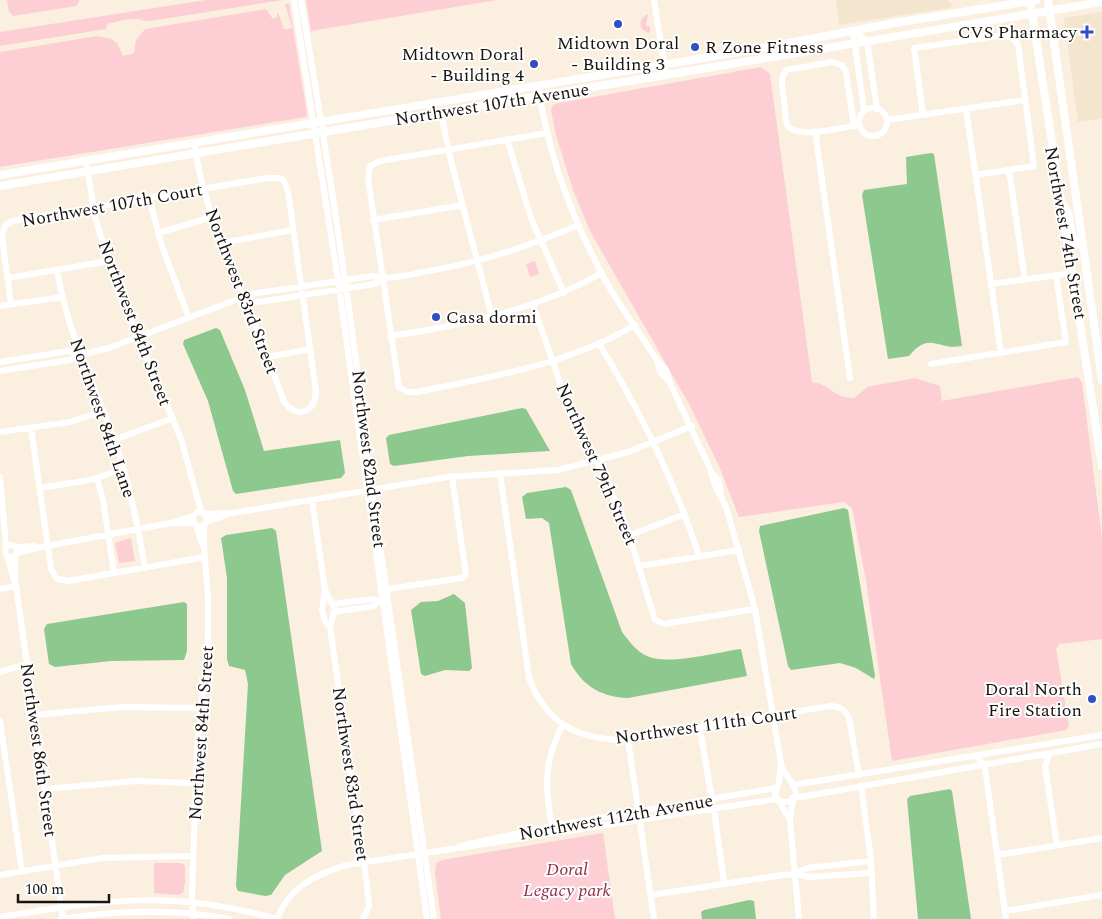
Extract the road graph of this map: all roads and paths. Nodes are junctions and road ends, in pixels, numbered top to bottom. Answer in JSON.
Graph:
{"nodes":[{"id":1,"x":294,"y":0,"type":"edge"},
{"id":2,"x":301,"y":0,"type":"edge"},
{"id":3,"x":654,"y":0,"type":"edge"},
{"id":4,"x":1032,"y":0,"type":"edge"},
{"id":5,"x":1048,"y":0,"type":"edge"},
{"id":6,"x":1102,"y":2,"type":"edge"},
{"id":7,"x":1050,"y":11,"type":"junction"},
{"id":8,"x":1032,"y":14,"type":"junction"},
{"id":9,"x":853,"y":31,"type":"junction"},
{"id":10,"x":867,"y":41,"type":"junction"},
{"id":11,"x":855,"y":43,"type":"junction"},
{"id":12,"x":664,"y":64,"type":"junction"},
{"id":13,"x":666,"y":75,"type":"junction"},
{"id":14,"x":538,"y":85,"type":"junction"},
{"id":15,"x":874,"y":89,"type":"junction"},
{"id":16,"x":862,"y":91,"type":"junction"},
{"id":17,"x":539,"y":96,"type":"junction"},
{"id":18,"x":1025,"y":100,"type":"junction"},
{"id":19,"x":877,"y":109,"type":"junction"},
{"id":20,"x":966,"y":109,"type":"junction"},
{"id":21,"x":864,"y":111,"type":"junction"},
{"id":22,"x":441,"y":112,"type":"junction"},
{"id":23,"x":923,"y":115,"type":"junction"},
{"id":24,"x":887,"y":120,"type":"junction"},
{"id":25,"x":319,"y":122,"type":"junction"},
{"id":26,"x":856,"y":125,"type":"junction"},
{"id":27,"x":815,"y":131,"type":"junction"},
{"id":28,"x":320,"y":132,"type":"junction"},
{"id":29,"x":547,"y":133,"type":"junction"},
{"id":30,"x":507,"y":139,"type":"junction"},
{"id":31,"x":194,"y":142,"type":"junction"},
{"id":32,"x":448,"y":149,"type":"junction"},
{"id":33,"x":196,"y":153,"type":"junction"},
{"id":34,"x":86,"y":160,"type":"junction"},
{"id":35,"x":1009,"y":170,"type":"junction"},
{"id":36,"x":88,"y":172,"type":"junction"},
{"id":37,"x":0,"y":175,"type":"edge"},
{"id":38,"x":976,"y":175,"type":"junction"},
{"id":39,"x":0,"y":186,"type":"edge"},
{"id":40,"x":204,"y":189,"type":"junction"},
{"id":41,"x":149,"y":198,"type":"junction"},
{"id":42,"x":462,"y":204,"type":"junction"},
{"id":43,"x":1061,"y":204,"type":"junction"},
{"id":44,"x":94,"y":207,"type":"junction"},
{"id":45,"x":212,"y":217,"type":"junction"},
{"id":46,"x":374,"y":220,"type":"junction"},
{"id":47,"x":578,"y":225,"type":"junction"},
{"id":48,"x":293,"y":230,"type":"junction"},
{"id":49,"x":158,"y":233,"type":"junction"},
{"id":50,"x":540,"y":241,"type":"junction"},
{"id":51,"x":221,"y":243,"type":"junction"},
{"id":52,"x":1082,"y":244,"type":"junction"},
{"id":53,"x":108,"y":261,"type":"junction"},
{"id":54,"x":477,"y":262,"type":"junction"},
{"id":55,"x":57,"y":270,"type":"junction"},
{"id":56,"x":602,"y":273,"type":"junction"},
{"id":57,"x":1073,"y":273,"type":"junction"},
{"id":58,"x":1056,"y":275,"type":"junction"},
{"id":59,"x":8,"y":278,"type":"junction"},
{"id":60,"x":345,"y":279,"type":"junction"},
{"id":61,"x":382,"y":279,"type":"junction"},
{"id":62,"x":338,"y":280,"type":"junction"},
{"id":63,"x":1024,"y":280,"type":"junction"},
{"id":64,"x":991,"y":284,"type":"junction"},
{"id":65,"x":301,"y":286,"type":"junction"},
{"id":66,"x":347,"y":288,"type":"junction"},
{"id":67,"x":339,"y":289,"type":"junction"},
{"id":68,"x":564,"y":293,"type":"junction"},
{"id":69,"x":302,"y":294,"type":"junction"},
{"id":70,"x":63,"y":297,"type":"junction"},
{"id":71,"x":242,"y":299,"type":"junction"},
{"id":72,"x":11,"y":304,"type":"junction"},
{"id":73,"x":532,"y":305,"type":"junction"},
{"id":74,"x":0,"y":306,"type":"edge"},
{"id":75,"x":492,"y":317,"type":"junction"},
{"id":76,"x":189,"y":318,"type":"junction"},
{"id":77,"x":634,"y":325,"type":"junction"},
{"id":78,"x":390,"y":336,"type":"junction"},
{"id":79,"x":139,"y":338,"type":"junction"},
{"id":80,"x":600,"y":345,"type":"junction"},
{"id":81,"x":310,"y":349,"type":"junction"},
{"id":82,"x":1001,"y":353,"type":"junction"},
{"id":83,"x":80,"y":354,"type":"junction"},
{"id":84,"x":268,"y":357,"type":"junction"},
{"id":85,"x":553,"y":360,"type":"junction"},
{"id":86,"x":0,"y":362,"type":"edge"},
{"id":87,"x":931,"y":364,"type":"dead end"},
{"id":88,"x":0,"y":371,"type":"edge"},
{"id":89,"x":850,"y":378,"type":"dead end"},
{"id":90,"x":1102,"y":380,"type":"edge"},
{"id":91,"x":103,"y":411,"type":"junction"},
{"id":92,"x":172,"y":418,"type":"junction"},
{"id":93,"x":692,"y":426,"type":"junction"},
{"id":94,"x":31,"y":428,"type":"junction"},
{"id":95,"x":0,"y":432,"type":"edge"},
{"id":96,"x":114,"y":440,"type":"junction"},
{"id":97,"x":655,"y":441,"type":"junction"},
{"id":98,"x":598,"y":461,"type":"junction"},
{"id":99,"x":1102,"y":466,"type":"edge"},
{"id":100,"x":123,"y":468,"type":"junction"},
{"id":101,"x":500,"y":473,"type":"junction"},
{"id":102,"x":452,"y":476,"type":"junction"},
{"id":103,"x":0,"y":477,"type":"edge"},
{"id":104,"x":98,"y":478,"type":"junction"},
{"id":105,"x":40,"y":488,"type":"junction"},
{"id":106,"x":369,"y":490,"type":"junction"},
{"id":107,"x":312,"y":500,"type":"junction"},
{"id":108,"x":5,"y":513,"type":"junction"},
{"id":109,"x":232,"y":513,"type":"junction"},
{"id":110,"x":685,"y":514,"type":"junction"},
{"id":111,"x":197,"y":517,"type":"junction"},
{"id":112,"x":205,"y":523,"type":"junction"},
{"id":113,"x":138,"y":530,"type":"junction"},
{"id":114,"x":630,"y":534,"type":"junction"},
{"id":115,"x":109,"y":535,"type":"junction"},
{"id":116,"x":44,"y":546,"type":"junction"},
{"id":117,"x":204,"y":547,"type":"junction"},
{"id":118,"x":15,"y":550,"type":"junction"},
{"id":119,"x":739,"y":550,"type":"junction"},
{"id":120,"x":4,"y":551,"type":"edge"},
{"id":121,"x":699,"y":556,"type":"junction"},
{"id":122,"x":205,"y":557,"type":"junction"},
{"id":123,"x":640,"y":566,"type":"junction"},
{"id":124,"x":145,"y":568,"type":"junction"},
{"id":125,"x":114,"y":573,"type":"junction"},
{"id":126,"x":15,"y":584,"type":"junction"},
{"id":127,"x":0,"y":589,"type":"edge"},
{"id":128,"x":387,"y":589,"type":"junction"},
{"id":129,"x":324,"y":590,"type":"junction"},
{"id":130,"x":383,"y":601,"type":"junction"},
{"id":131,"x":332,"y":604,"type":"junction"},
{"id":132,"x":755,"y":609,"type":"junction"},
{"id":133,"x":334,"y":612,"type":"junction"},
{"id":134,"x":330,"y":627,"type":"junction"},
{"id":135,"x":27,"y":664,"type":"junction"},
{"id":136,"x":0,"y":672,"type":"edge"},
{"id":137,"x":202,"y":708,"type":"junction"},
{"id":138,"x":34,"y":715,"type":"junction"},
{"id":139,"x":774,"y":716,"type":"junction"},
{"id":140,"x":0,"y":725,"type":"edge"},
{"id":141,"x":563,"y":725,"type":"junction"},
{"id":142,"x":700,"y":729,"type":"junction"},
{"id":143,"x":1102,"y":735,"type":"edge"},
{"id":144,"x":628,"y":740,"type":"junction"},
{"id":145,"x":1102,"y":744,"type":"edge"},
{"id":146,"x":1050,"y":753,"type":"junction"},
{"id":147,"x":975,"y":756,"type":"junction"},
{"id":148,"x":780,"y":763,"type":"junction"},
{"id":149,"x":984,"y":765,"type":"junction"},
{"id":150,"x":859,"y":775,"type":"junction"},
{"id":151,"x":196,"y":783,"type":"junction"},
{"id":152,"x":792,"y":784,"type":"junction"},
{"id":153,"x":861,"y":785,"type":"junction"},
{"id":154,"x":777,"y":787,"type":"junction"},
{"id":155,"x":45,"y":789,"type":"junction"},
{"id":156,"x":794,"y":799,"type":"junction"},
{"id":157,"x":712,"y":800,"type":"junction"},
{"id":158,"x":779,"y":801,"type":"junction"},
{"id":159,"x":714,"y":810,"type":"junction"},
{"id":160,"x":639,"y":812,"type":"junction"},
{"id":161,"x":790,"y":820,"type":"junction"},
{"id":162,"x":640,"y":821,"type":"junction"},
{"id":163,"x":552,"y":826,"type":"junction"},
{"id":164,"x":561,"y":832,"type":"junction"},
{"id":165,"x":1102,"y":838,"type":"edge"},
{"id":166,"x":1057,"y":845,"type":"junction"},
{"id":167,"x":456,"y":848,"type":"junction"},
{"id":168,"x":421,"y":853,"type":"junction"},
{"id":169,"x":193,"y":856,"type":"junction"},
{"id":170,"x":997,"y":856,"type":"junction"},
{"id":171,"x":871,"y":860,"type":"junction"},
{"id":172,"x":364,"y":862,"type":"junction"},
{"id":173,"x":56,"y":865,"type":"junction"},
{"id":174,"x":22,"y":871,"type":"junction"},
{"id":175,"x":872,"y":873,"type":"junction"},
{"id":176,"x":796,"y":874,"type":"junction"},
{"id":177,"x":0,"y":875,"type":"edge"},
{"id":178,"x":724,"y":882,"type":"junction"},
{"id":179,"x":651,"y":895,"type":"junction"},
{"id":180,"x":1102,"y":895,"type":"edge"},
{"id":181,"x":192,"y":901,"type":"junction"},
{"id":182,"x":62,"y":907,"type":"junction"},
{"id":183,"x":1004,"y":911,"type":"junction"},
{"id":184,"x":193,"y":916,"type":"edge"},
{"id":185,"x":0,"y":917,"type":"edge"},
{"id":186,"x":62,"y":919,"type":"edge"},
{"id":187,"x":229,"y":919,"type":"edge"},
{"id":188,"x":277,"y":919,"type":"edge"},
{"id":189,"x":363,"y":919,"type":"edge"},
{"id":190,"x":427,"y":919,"type":"edge"},
{"id":191,"x":434,"y":919,"type":"edge"},
{"id":192,"x":654,"y":919,"type":"edge"},
{"id":193,"x":799,"y":919,"type":"edge"},
{"id":194,"x":874,"y":919,"type":"edge"},
{"id":195,"x":1006,"y":919,"type":"edge"}],
"edges":[{"from":1,"to":25,"type":"street","name":"Northwest 82nd Street"},
{"from":2,"to":25,"type":"street","name":"Northwest 82nd Street"},
{"from":3,"to":12,"type":"street"},
{"from":4,"to":8,"type":"main road","name":"Northwest 74th Street"},
{"from":4,"to":9,"type":"main road","name":"Northwest 107th Avenue"},
{"from":5,"to":7,"type":"main road","name":"Northwest 74th Street"},
{"from":6,"to":7,"type":"main road","name":"Northwest 107th Avenue"},
{"from":7,"to":8,"type":"main road","name":"Northwest 107th Avenue"},
{"from":7,"to":52,"type":"main road","name":"Northwest 74th Street"},
{"from":8,"to":10,"type":"main road","name":"Northwest 107th Avenue"},
{"from":8,"to":43,"type":"main road","name":"Northwest 74th Street"},
{"from":9,"to":10,"type":"street"},
{"from":9,"to":11,"type":"street"},
{"from":9,"to":12,"type":"main road","name":"Northwest 107th Avenue"},
{"from":10,"to":11,"type":"main road","name":"Northwest 107th Avenue"},
{"from":10,"to":15,"type":"street"},
{"from":11,"to":13,"type":"main road","name":"Northwest 107th Avenue"},
{"from":11,"to":16,"type":"street"},
{"from":12,"to":13,"type":"street"},
{"from":12,"to":14,"type":"main road","name":"Northwest 107th Avenue"},
{"from":13,"to":17,"type":"main road","name":"Northwest 107th Avenue"},
{"from":14,"to":17,"type":"street"},
{"from":14,"to":25,"type":"main road","name":"Northwest 107th Avenue"},
{"from":15,"to":16,"type":"street"},
{"from":15,"to":19,"type":"street"},
{"from":16,"to":21,"type":"street"},
{"from":17,"to":22,"type":"main road","name":"Northwest 107th Avenue"},
{"from":17,"to":29,"type":"street"},
{"from":18,"to":20,"type":"street"},
{"from":18,"to":23,"type":"street"},
{"from":18,"to":35,"type":"street"},
{"from":19,"to":21,"type":"street"},
{"from":19,"to":24,"type":"street"},
{"from":20,"to":23,"type":"street"},
{"from":20,"to":38,"type":"street"},
{"from":21,"to":26,"type":"street"},
{"from":22,"to":28,"type":"main road","name":"Northwest 107th Avenue"},
{"from":22,"to":32,"type":"street"},
{"from":23,"to":24,"type":"street"},
{"from":24,"to":26,"type":"street"},
{"from":25,"to":28,"type":"street","name":"Northwest 82nd Street"},
{"from":25,"to":31,"type":"main road","name":"Northwest 107th Avenue"},
{"from":26,"to":27,"type":"street"},
{"from":26,"to":27,"type":"street"},
{"from":27,"to":89,"type":"street"},
{"from":28,"to":33,"type":"main road","name":"Northwest 107th Avenue"},
{"from":28,"to":60,"type":"street","name":"Northwest 82nd Street"},
{"from":28,"to":62,"type":"street","name":"Northwest 82nd Street"},
{"from":29,"to":30,"type":"street"},
{"from":29,"to":47,"type":"street"},
{"from":30,"to":32,"type":"street"},
{"from":30,"to":50,"type":"street"},
{"from":31,"to":33,"type":"street","name":"Northwest 83rd Street"},
{"from":31,"to":34,"type":"main road","name":"Northwest 107th Avenue"},
{"from":32,"to":42,"type":"street"},
{"from":32,"to":46,"type":"street"},
{"from":33,"to":36,"type":"main road","name":"Northwest 107th Avenue"},
{"from":33,"to":40,"type":"street","name":"Northwest 83rd Street"},
{"from":34,"to":36,"type":"street","name":"Northwest 84th Street"},
{"from":34,"to":37,"type":"main road","name":"Northwest 107th Avenue"},
{"from":35,"to":38,"type":"street"},
{"from":35,"to":63,"type":"street"},
{"from":36,"to":39,"type":"main road","name":"Northwest 107th Avenue"},
{"from":36,"to":44,"type":"street","name":"Northwest 84th Street"},
{"from":38,"to":64,"type":"street"},
{"from":40,"to":41,"type":"street","name":"Northwest 107th Court"},
{"from":40,"to":45,"type":"street","name":"Northwest 83rd Street"},
{"from":40,"to":48,"type":"street","name":"Northwest 107th Court"},
{"from":41,"to":44,"type":"street","name":"Northwest 107th Court"},
{"from":41,"to":49,"type":"street"},
{"from":42,"to":46,"type":"street"},
{"from":42,"to":54,"type":"street"},
{"from":43,"to":52,"type":"main road"},
{"from":43,"to":57,"type":"main road","name":"Northwest 74th Street"},
{"from":44,"to":53,"type":"street","name":"Northwest 84th Street"},
{"from":44,"to":59,"type":"street","name":"Northwest 107th Court"},
{"from":45,"to":49,"type":"street"},
{"from":45,"to":51,"type":"street","name":"Northwest 83rd Street"},
{"from":46,"to":61,"type":"street"},
{"from":47,"to":50,"type":"street"},
{"from":47,"to":56,"type":"street"},
{"from":48,"to":51,"type":"street"},
{"from":48,"to":65,"type":"street"},
{"from":49,"to":76,"type":"street"},
{"from":50,"to":54,"type":"street"},
{"from":50,"to":68,"type":"street"},
{"from":51,"to":71,"type":"street","name":"Northwest 83rd Street"},
{"from":52,"to":90,"type":"main road","name":"Northwest 74th Street"},
{"from":53,"to":55,"type":"street"},
{"from":53,"to":79,"type":"street","name":"Northwest 84th Street"},
{"from":54,"to":61,"type":"street"},
{"from":54,"to":75,"type":"street"},
{"from":55,"to":59,"type":"street"},
{"from":55,"to":70,"type":"street","name":"Northwest 84th Lane"},
{"from":56,"to":68,"type":"street"},
{"from":56,"to":77,"type":"street"},
{"from":57,"to":58,"type":"street"},
{"from":57,"to":99,"type":"main road","name":"Northwest 74th Street"},
{"from":58,"to":63,"type":"street"},
{"from":58,"to":82,"type":"street"},
{"from":59,"to":72,"type":"street"},
{"from":60,"to":61,"type":"street"},
{"from":60,"to":62,"type":"street"},
{"from":60,"to":66,"type":"street","name":"Northwest 82nd Street"},
{"from":61,"to":66,"type":"street"},
{"from":61,"to":78,"type":"street"},
{"from":62,"to":65,"type":"street"},
{"from":62,"to":67,"type":"street","name":"Northwest 82nd Street"},
{"from":63,"to":64,"type":"street"},
{"from":64,"to":82,"type":"street"},
{"from":65,"to":69,"type":"street"},
{"from":65,"to":71,"type":"street"},
{"from":66,"to":67,"type":"street"},
{"from":66,"to":106,"type":"street","name":"Northwest 82nd Street"},
{"from":67,"to":69,"type":"street"},
{"from":67,"to":106,"type":"street","name":"Northwest 82nd Street"},
{"from":68,"to":73,"type":"street"},
{"from":69,"to":71,"type":"street"},
{"from":69,"to":81,"type":"street"},
{"from":70,"to":72,"type":"street"},
{"from":70,"to":83,"type":"street","name":"Northwest 84th Lane"},
{"from":71,"to":76,"type":"street"},
{"from":71,"to":84,"type":"street","name":"Northwest 83rd Street"},
{"from":72,"to":74,"type":"street"},
{"from":73,"to":75,"type":"street"},
{"from":73,"to":85,"type":"street","name":"Northwest 79th Street"},
{"from":75,"to":78,"type":"street"},
{"from":76,"to":79,"type":"street"},
{"from":77,"to":80,"type":"street"},
{"from":77,"to":93,"type":"street"},
{"from":78,"to":85,"type":"street"},
{"from":79,"to":83,"type":"street"},
{"from":79,"to":92,"type":"street","name":"Northwest 84th Street"},
{"from":80,"to":85,"type":"street"},
{"from":80,"to":97,"type":"street"},
{"from":81,"to":84,"type":"street"},
{"from":81,"to":84,"type":"street","name":"Northwest 83rd Street"},
{"from":82,"to":87,"type":"street"},
{"from":83,"to":86,"type":"street"},
{"from":83,"to":88,"type":"street"},
{"from":83,"to":91,"type":"street","name":"Northwest 84th Lane"},
{"from":85,"to":98,"type":"street","name":"Northwest 79th Street"},
{"from":91,"to":94,"type":"street"},
{"from":91,"to":96,"type":"street","name":"Northwest 84th Lane"},
{"from":92,"to":96,"type":"street"},
{"from":92,"to":111,"type":"street","name":"Northwest 84th Street"},
{"from":93,"to":97,"type":"street"},
{"from":93,"to":119,"type":"street"},
{"from":94,"to":95,"type":"street"},
{"from":94,"to":105,"type":"street"},
{"from":96,"to":100,"type":"street","name":"Northwest 84th Lane"},
{"from":97,"to":98,"type":"street"},
{"from":97,"to":110,"type":"street"},
{"from":98,"to":101,"type":"street"},
{"from":98,"to":114,"type":"street","name":"Northwest 79th Street"},
{"from":100,"to":104,"type":"street"},
{"from":100,"to":113,"type":"street","name":"Northwest 84th Lane"},
{"from":101,"to":102,"type":"street"},
{"from":101,"to":141,"type":"street","name":"Northwest 111th Court"},
{"from":102,"to":106,"type":"street"},
{"from":102,"to":128,"type":"street"},
{"from":103,"to":108,"type":"street","name":"Northwest 86th Street"},
{"from":104,"to":105,"type":"street"},
{"from":104,"to":115,"type":"street"},
{"from":105,"to":116,"type":"street"},
{"from":106,"to":107,"type":"street"},
{"from":106,"to":128,"type":"street","name":"Northwest 82nd Street"},
{"from":106,"to":130,"type":"street","name":"Northwest 82nd Street"},
{"from":107,"to":109,"type":"street"},
{"from":107,"to":129,"type":"street","name":"Northwest 83rd Street"},
{"from":108,"to":118,"type":"street","name":"Northwest 86th Street"},
{"from":108,"to":120,"type":"street","name":"Northwest 86th Street"},
{"from":109,"to":111,"type":"street"},
{"from":109,"to":112,"type":"street"},
{"from":110,"to":114,"type":"street"},
{"from":110,"to":121,"type":"street"},
{"from":111,"to":112,"type":"street"},
{"from":111,"to":112,"type":"street","name":"Northwest 84th Street"},
{"from":111,"to":113,"type":"street"},
{"from":111,"to":117,"type":"street","name":"Northwest 84th Street"},
{"from":112,"to":117,"type":"street","name":"Northwest 84th Street"},
{"from":113,"to":115,"type":"street"},
{"from":113,"to":124,"type":"street","name":"Northwest 84th Lane"},
{"from":114,"to":123,"type":"street","name":"Northwest 79th Street"},
{"from":115,"to":116,"type":"street"},
{"from":115,"to":125,"type":"street"},
{"from":116,"to":118,"type":"street"},
{"from":116,"to":125,"type":"street"},
{"from":117,"to":122,"type":"street","name":"Northwest 84th Street"},
{"from":118,"to":120,"type":"street"},
{"from":118,"to":120,"type":"street"},
{"from":118,"to":126,"type":"street","name":"Northwest 86th Street"},
{"from":119,"to":121,"type":"street"},
{"from":119,"to":132,"type":"street"},
{"from":120,"to":126,"type":"street","name":"Northwest 86th Street"},
{"from":121,"to":123,"type":"street"},
{"from":122,"to":124,"type":"street"},
{"from":122,"to":137,"type":"street","name":"Northwest 84th Street"},
{"from":123,"to":132,"type":"street","name":"Northwest 79th Street"},
{"from":124,"to":125,"type":"street"},
{"from":126,"to":127,"type":"street"},
{"from":126,"to":135,"type":"street","name":"Northwest 86th Street"},
{"from":128,"to":130,"type":"street","name":"Northwest 82nd Street"},
{"from":129,"to":131,"type":"street","name":"Northwest 83rd Street"},
{"from":129,"to":134,"type":"street","name":"Northwest 83rd Street"},
{"from":130,"to":131,"type":"street"},
{"from":130,"to":133,"type":"street"},
{"from":130,"to":168,"type":"street","name":"Northwest 82nd Street"},
{"from":131,"to":133,"type":"street","name":"Northwest 83rd Street"},
{"from":132,"to":139,"type":"street"},
{"from":133,"to":134,"type":"street","name":"Northwest 83rd Street"},
{"from":134,"to":172,"type":"street","name":"Northwest 83rd Street"},
{"from":135,"to":136,"type":"street"},
{"from":135,"to":138,"type":"street","name":"Northwest 86th Street"},
{"from":137,"to":138,"type":"street"},
{"from":137,"to":151,"type":"street","name":"Northwest 84th Street"},
{"from":138,"to":155,"type":"street","name":"Northwest 86th Street"},
{"from":139,"to":142,"type":"street","name":"Northwest 111th Court"},
{"from":139,"to":148,"type":"street"},
{"from":139,"to":150,"type":"street","name":"Northwest 111th Court"},
{"from":140,"to":174,"type":"street"},
{"from":141,"to":144,"type":"street","name":"Northwest 111th Court"},
{"from":141,"to":163,"type":"street"},
{"from":142,"to":144,"type":"street","name":"Northwest 111th Court"},
{"from":142,"to":157,"type":"street"},
{"from":143,"to":147,"type":"street"},
{"from":144,"to":160,"type":"street"},
{"from":145,"to":146,"type":"street"},
{"from":146,"to":149,"type":"street"},
{"from":146,"to":166,"type":"street"},
{"from":147,"to":149,"type":"street"},
{"from":147,"to":150,"type":"street"},
{"from":148,"to":152,"type":"street"},
{"from":148,"to":154,"type":"street"},
{"from":149,"to":153,"type":"street"},
{"from":149,"to":170,"type":"street"},
{"from":150,"to":152,"type":"street"},
{"from":151,"to":155,"type":"street"},
{"from":151,"to":169,"type":"street","name":"Northwest 84th Street"},
{"from":152,"to":154,"type":"street"},
{"from":152,"to":156,"type":"street"},
{"from":153,"to":156,"type":"street"},
{"from":153,"to":171,"type":"street"},
{"from":154,"to":157,"type":"street","name":"Northwest 112th Avenue"},
{"from":154,"to":158,"type":"street"},
{"from":155,"to":173,"type":"street","name":"Northwest 86th Street"},
{"from":156,"to":158,"type":"street"},
{"from":156,"to":161,"type":"street"},
{"from":157,"to":160,"type":"street","name":"Northwest 112th Avenue"},
{"from":158,"to":159,"type":"street","name":"Northwest 112th Avenue"},
{"from":158,"to":161,"type":"street"},
{"from":159,"to":162,"type":"street","name":"Northwest 112th Avenue"},
{"from":159,"to":178,"type":"street"},
{"from":160,"to":162,"type":"street"},
{"from":160,"to":163,"type":"street","name":"Northwest 112th Avenue"},
{"from":161,"to":176,"type":"street"},
{"from":162,"to":164,"type":"street","name":"Northwest 112th Avenue"},
{"from":162,"to":179,"type":"street"},
{"from":163,"to":164,"type":"street"},
{"from":163,"to":167,"type":"street","name":"Northwest 112th Avenue"},
{"from":164,"to":167,"type":"street","name":"Northwest 112th Avenue"},
{"from":165,"to":166,"type":"street"},
{"from":166,"to":170,"type":"street"},
{"from":167,"to":168,"type":"street","name":"Northwest 112th Avenue"},
{"from":168,"to":172,"type":"street","name":"Northwest 112th Avenue"},
{"from":168,"to":190,"type":"street","name":"Northwest 82nd Street"},
{"from":168,"to":191,"type":"street","name":"Northwest 82nd Street"},
{"from":169,"to":173,"type":"street"},
{"from":169,"to":181,"type":"street","name":"Northwest 84th Street"},
{"from":170,"to":183,"type":"street"},
{"from":171,"to":175,"type":"street"},
{"from":171,"to":176,"type":"street"},
{"from":172,"to":188,"type":"street","name":"Northwest 112th Avenue"},
{"from":172,"to":189,"type":"street","name":"Northwest 83rd Street"},
{"from":173,"to":174,"type":"street"},
{"from":173,"to":182,"type":"street","name":"Northwest 86th Street"},
{"from":174,"to":177,"type":"street"},
{"from":175,"to":176,"type":"street"},
{"from":175,"to":194,"type":"street"},
{"from":176,"to":178,"type":"street"},
{"from":176,"to":193,"type":"street"},
{"from":178,"to":179,"type":"street"},
{"from":179,"to":192,"type":"street"},
{"from":180,"to":183,"type":"street"},
{"from":181,"to":182,"type":"street","name":"Northwest 112th Avenue"},
{"from":181,"to":184,"type":"street","name":"Northwest 84th Street"},
{"from":181,"to":188,"type":"street","name":"Northwest 112th Avenue"},
{"from":182,"to":185,"type":"street","name":"Northwest 112th Avenue"},
{"from":182,"to":186,"type":"street","name":"Northwest 86th Street"},
{"from":183,"to":195,"type":"street"},
{"from":184,"to":186,"type":"street"},
{"from":184,"to":187,"type":"street"}]}
